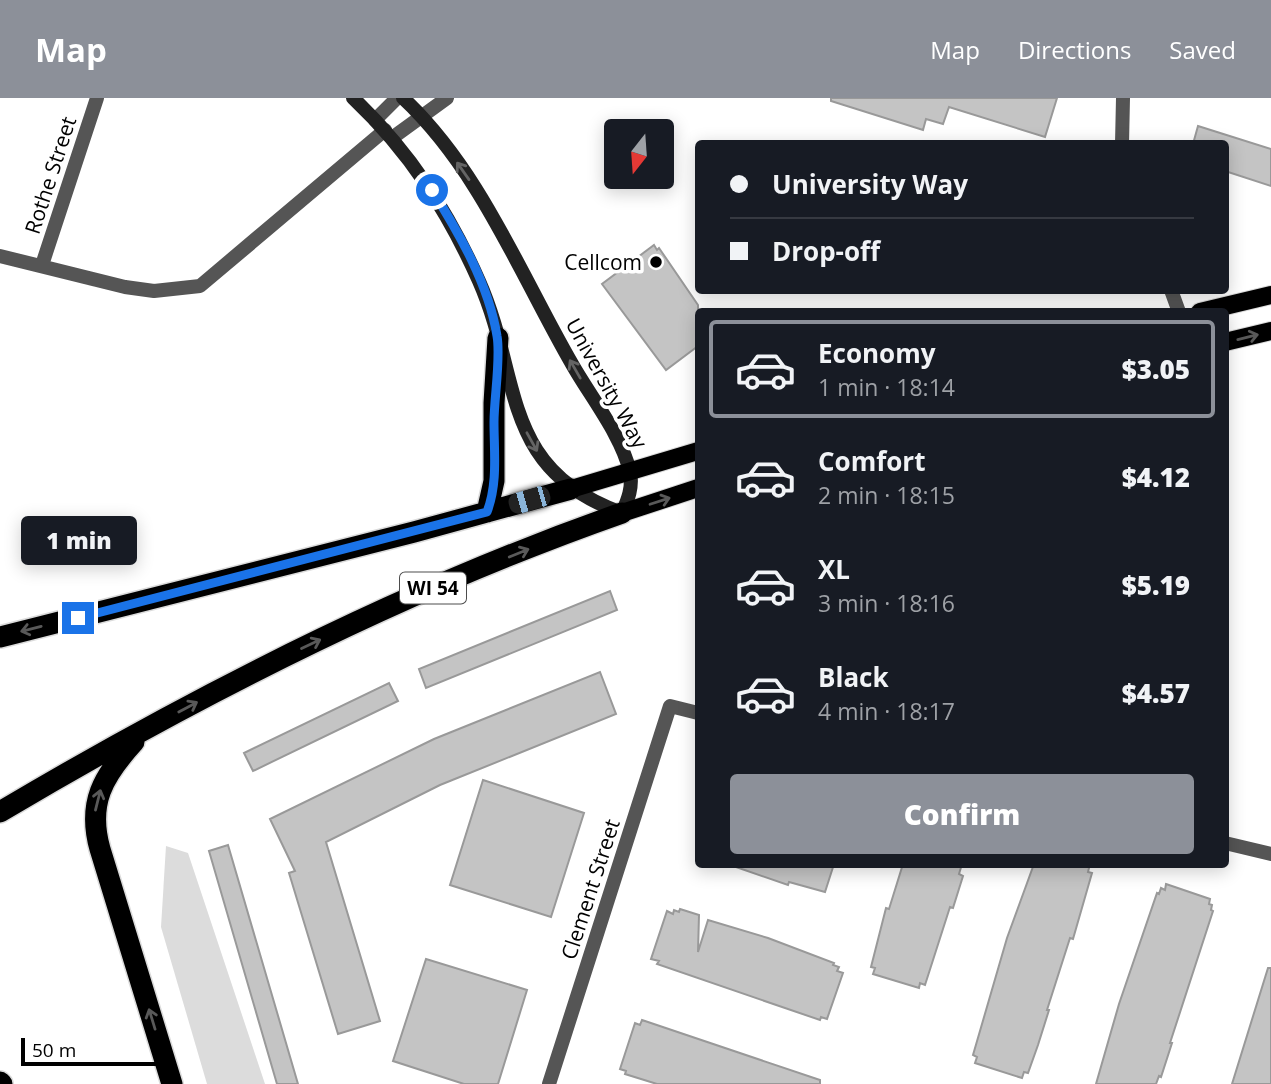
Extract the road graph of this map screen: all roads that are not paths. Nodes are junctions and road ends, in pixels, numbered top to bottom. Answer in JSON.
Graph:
{"nodes":[{"id":1,"x":97,"y":98,"type":"edge"},
{"id":2,"x":353,"y":98,"type":"edge"},
{"id":3,"x":397,"y":98,"type":"edge"},
{"id":4,"x":403,"y":98,"type":"edge"},
{"id":5,"x":447,"y":98,"type":"edge"},
{"id":6,"x":1123,"y":98,"type":"edge"},
{"id":7,"x":422,"y":118,"type":"junction"},
{"id":8,"x":384,"y":129,"type":"junction"},
{"id":9,"x":1122,"y":140,"type":"edge"},
{"id":10,"x":0,"y":256,"type":"edge"},
{"id":11,"x":42,"y":265,"type":"junction"},
{"id":12,"x":1271,"y":295,"type":"edge"},
{"id":13,"x":1217,"y":308,"type":"edge"},
{"id":14,"x":1271,"y":331,"type":"edge"},
{"id":15,"x":498,"y":338,"type":"junction"},
{"id":16,"x":1229,"y":341,"type":"edge"},
{"id":17,"x":695,"y":452,"type":"edge"},
{"id":18,"x":630,"y":472,"type":"junction"},
{"id":19,"x":572,"y":489,"type":"junction"},
{"id":20,"x":695,"y":489,"type":"edge"},
{"id":21,"x":487,"y":512,"type":"junction"},
{"id":22,"x":621,"y":513,"type":"junction"},
{"id":23,"x":0,"y":637,"type":"edge"},
{"id":24,"x":695,"y":712,"type":"edge"},
{"id":25,"x":145,"y":730,"type":"junction"},
{"id":26,"x":0,"y":812,"type":"edge"},
{"id":27,"x":1229,"y":844,"type":"edge"},
{"id":28,"x":1271,"y":854,"type":"edge"},
{"id":29,"x":172,"y":1084,"type":"edge"},
{"id":30,"x":549,"y":1084,"type":"edge"}],
"edges":[{"from":1,"to":11,"type":"street","name":"Rothe Street"},
{"from":2,"to":8,"type":"main road"},
{"from":3,"to":8,"type":"street"},
{"from":4,"to":7,"type":"main road","name":"University Way"},
{"from":5,"to":7,"type":"street"},
{"from":6,"to":9,"type":"street"},
{"from":7,"to":8,"type":"street"},
{"from":18,"to":7,"type":"main road","name":"University Way","one_way":true},
{"from":8,"to":11,"type":"street"},
{"from":8,"to":15,"type":"main road"},
{"from":10,"to":11,"type":"street"},
{"from":12,"to":13,"type":"main road"},
{"from":16,"to":14,"type":"main road","one_way":true},
{"from":15,"to":19,"type":"main road","one_way":true},
{"from":15,"to":21,"type":"highway"},
{"from":17,"to":18,"type":"main road"},
{"from":18,"to":19,"type":"main road"},
{"from":18,"to":22,"type":"main road","name":"University Way"},
{"from":19,"to":21,"type":"highway"},
{"from":19,"to":22,"type":"main road"},
{"from":22,"to":20,"type":"main road","number":"WI 54","one_way":true},
{"from":21,"to":23,"type":"highway","one_way":true},
{"from":25,"to":22,"type":"highway","number":"WI 54","one_way":true},
{"from":24,"to":30,"type":"street","name":"Clement Street"},
{"from":25,"to":26,"type":"highway","number":"WI 54"},
{"from":29,"to":25,"type":"highway","one_way":true},
{"from":27,"to":28,"type":"street"}]}
